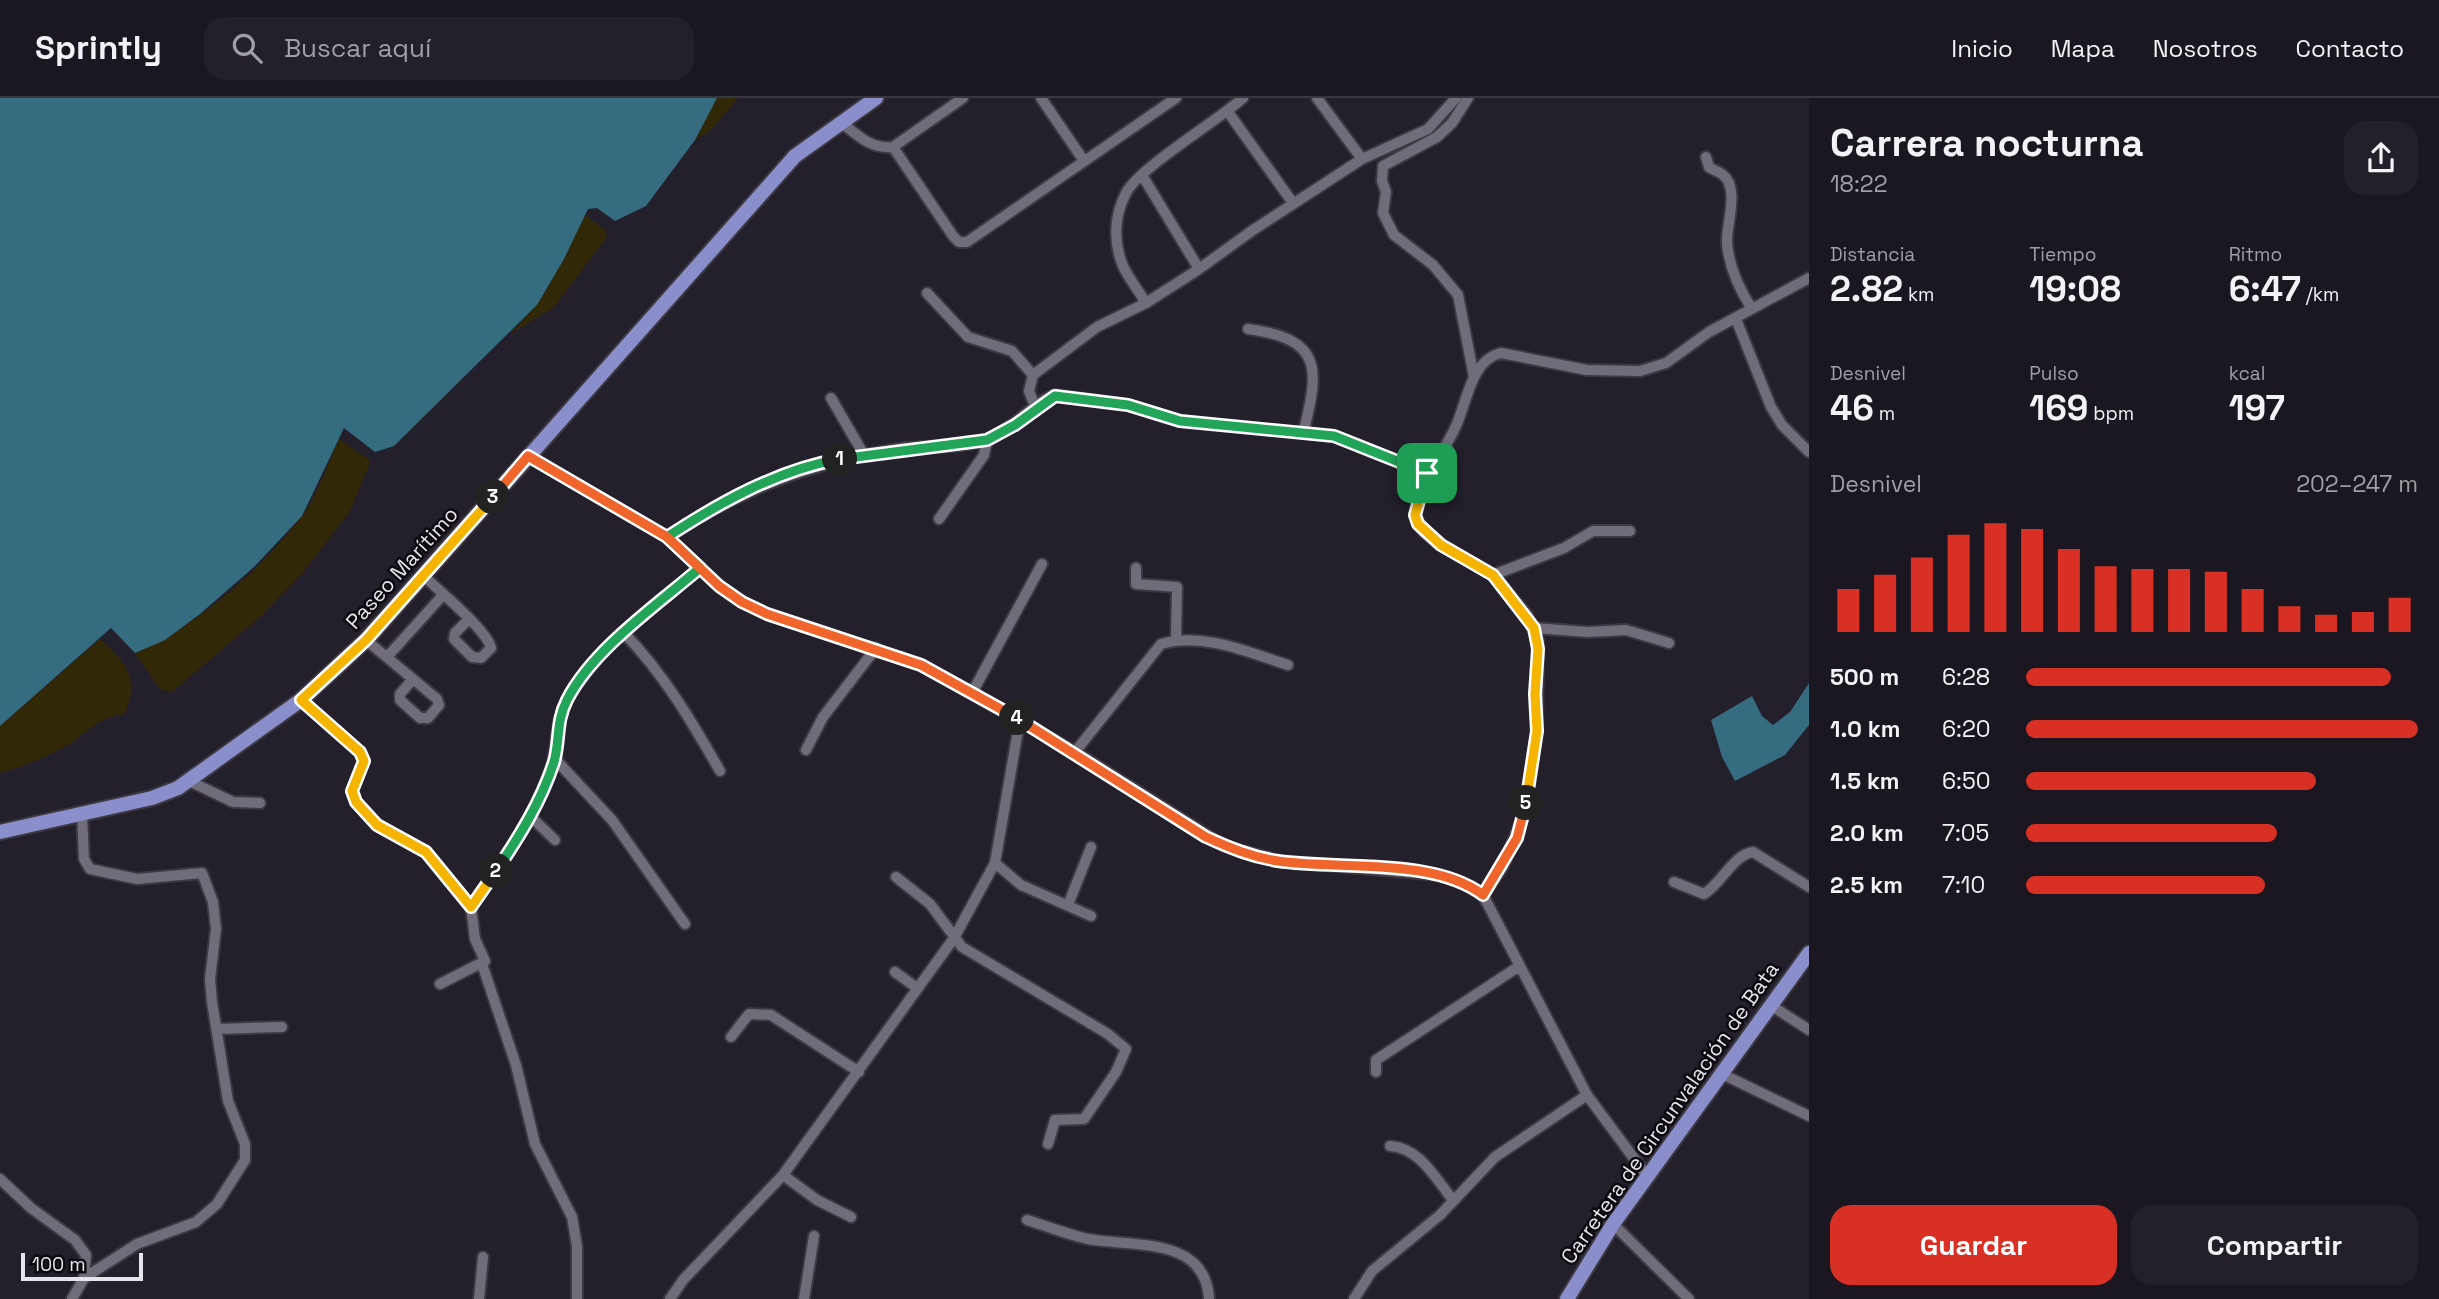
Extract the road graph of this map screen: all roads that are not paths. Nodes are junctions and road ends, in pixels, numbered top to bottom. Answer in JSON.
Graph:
{"nodes":[{"id":1,"x":876,"y":98,"type":"edge"},
{"id":2,"x":963,"y":98,"type":"edge"},
{"id":3,"x":1041,"y":98,"type":"edge"},
{"id":4,"x":1176,"y":98,"type":"edge"},
{"id":5,"x":1243,"y":98,"type":"edge"},
{"id":6,"x":1317,"y":98,"type":"edge"},
{"id":7,"x":1456,"y":98,"type":"edge"},
{"id":8,"x":1468,"y":98,"type":"edge"},
{"id":9,"x":1228,"y":112,"type":"junction"},
{"id":10,"x":841,"y":122,"type":"junction"},
{"id":11,"x":893,"y":147,"type":"junction"},
{"id":12,"x":1706,"y":157,"type":"dead end"},
{"id":13,"x":1362,"y":159,"type":"junction"},
{"id":14,"x":1084,"y":161,"type":"junction"},
{"id":15,"x":1142,"y":175,"type":"junction"},
{"id":16,"x":1293,"y":203,"type":"junction"},
{"id":17,"x":1199,"y":270,"type":"junction"},
{"id":18,"x":1809,"y":278,"type":"edge"},
{"id":19,"x":927,"y":293,"type":"dead end"},
{"id":20,"x":1146,"y":303,"type":"junction"},
{"id":21,"x":1752,"y":309,"type":"junction"},
{"id":22,"x":1736,"y":319,"type":"junction"},
{"id":23,"x":1248,"y":330,"type":"dead end"},
{"id":24,"x":1033,"y":376,"type":"junction"},
{"id":25,"x":1474,"y":377,"type":"junction"},
{"id":26,"x":831,"y":398,"type":"dead end"},
{"id":27,"x":1037,"y":409,"type":"junction"},
{"id":28,"x":1304,"y":430,"type":"junction"},
{"id":29,"x":987,"y":440,"type":"junction"},
{"id":30,"x":1809,"y":452,"type":"edge"},
{"id":31,"x":864,"y":455,"type":"junction"},
{"id":32,"x":528,"y":456,"type":"junction"},
{"id":33,"x":1427,"y":473,"type":"junction"},
{"id":34,"x":939,"y":519,"type":"dead end"},
{"id":35,"x":1630,"y":531,"type":"dead end"},
{"id":36,"x":667,"y":537,"type":"junction"},
{"id":37,"x":1042,"y":564,"type":"dead end"},
{"id":38,"x":700,"y":568,"type":"junction"},
{"id":39,"x":1136,"y":568,"type":"dead end"},
{"id":40,"x":1493,"y":575,"type":"junction"},
{"id":41,"x":424,"y":576,"type":"junction"},
{"id":42,"x":443,"y":595,"type":"junction"},
{"id":43,"x":468,"y":620,"type":"dead end"},
{"id":44,"x":1534,"y":628,"type":"junction"},
{"id":45,"x":624,"y":633,"type":"junction"},
{"id":46,"x":366,"y":640,"type":"junction"},
{"id":47,"x":1176,"y":640,"type":"junction"},
{"id":48,"x":1669,"y":643,"type":"dead end"},
{"id":49,"x":876,"y":648,"type":"junction"},
{"id":50,"x":387,"y":657,"type":"junction"},
{"id":51,"x":1288,"y":665,"type":"dead end"},
{"id":52,"x":413,"y":679,"type":"dead end"},
{"id":53,"x":972,"y":693,"type":"junction"},
{"id":54,"x":301,"y":700,"type":"junction"},
{"id":55,"x":1020,"y":719,"type":"junction"},
{"id":56,"x":806,"y":750,"type":"dead end"},
{"id":57,"x":1075,"y":752,"type":"junction"},
{"id":58,"x":555,"y":759,"type":"junction"},
{"id":59,"x":719,"y":771,"type":"dead end"},
{"id":60,"x":189,"y":781,"type":"junction"},
{"id":61,"x":260,"y":803,"type":"dead end"},
{"id":62,"x":82,"y":814,"type":"junction"},
{"id":63,"x":531,"y":817,"type":"junction"},
{"id":64,"x":0,"y":832,"type":"edge"},
{"id":65,"x":555,"y":840,"type":"dead end"},
{"id":66,"x":1091,"y":847,"type":"dead end"},
{"id":67,"x":995,"y":863,"type":"junction"},
{"id":68,"x":896,"y":877,"type":"dead end"},
{"id":69,"x":1674,"y":882,"type":"dead end"},
{"id":70,"x":1809,"y":887,"type":"edge"},
{"id":71,"x":1483,"y":895,"type":"junction"},
{"id":72,"x":1068,"y":905,"type":"junction"},
{"id":73,"x":471,"y":907,"type":"junction"},
{"id":74,"x":1091,"y":916,"type":"dead end"},
{"id":75,"x":685,"y":925,"type":"dead end"},
{"id":76,"x":954,"y":938,"type":"junction"},
{"id":77,"x":1809,"y":953,"type":"edge"},
{"id":78,"x":482,"y":964,"type":"junction"},
{"id":79,"x":1518,"y":967,"type":"junction"},
{"id":80,"x":895,"y":972,"type":"dead end"},
{"id":81,"x":440,"y":984,"type":"dead end"},
{"id":82,"x":917,"y":988,"type":"junction"},
{"id":83,"x":1772,"y":1006,"type":"junction"},
{"id":84,"x":282,"y":1027,"type":"dead end"},
{"id":85,"x":216,"y":1029,"type":"junction"},
{"id":86,"x":1809,"y":1030,"type":"edge"},
{"id":87,"x":731,"y":1037,"type":"dead end"},
{"id":88,"x":859,"y":1072,"type":"junction"},
{"id":89,"x":1376,"y":1072,"type":"dead end"},
{"id":90,"x":1720,"y":1073,"type":"junction"},
{"id":91,"x":1587,"y":1095,"type":"junction"},
{"id":92,"x":1809,"y":1116,"type":"edge"},
{"id":93,"x":1048,"y":1144,"type":"dead end"},
{"id":94,"x":1390,"y":1146,"type":"dead end"},
{"id":95,"x":783,"y":1175,"type":"junction"},
{"id":96,"x":1647,"y":1176,"type":"junction"},
{"id":97,"x":0,"y":1179,"type":"edge"},
{"id":98,"x":1453,"y":1200,"type":"junction"},
{"id":99,"x":851,"y":1216,"type":"dead end"},
{"id":100,"x":1027,"y":1220,"type":"dead end"},
{"id":101,"x":1613,"y":1224,"type":"junction"},
{"id":102,"x":814,"y":1237,"type":"dead end"},
{"id":103,"x":483,"y":1257,"type":"dead end"},
{"id":104,"x":84,"y":1278,"type":"junction"},
{"id":105,"x":72,"y":1299,"type":"edge"},
{"id":106,"x":479,"y":1299,"type":"edge"},
{"id":107,"x":577,"y":1299,"type":"edge"},
{"id":108,"x":670,"y":1299,"type":"edge"},
{"id":109,"x":804,"y":1299,"type":"edge"},
{"id":110,"x":1209,"y":1299,"type":"edge"},
{"id":111,"x":1354,"y":1299,"type":"edge"},
{"id":112,"x":1567,"y":1299,"type":"edge"},
{"id":113,"x":1689,"y":1299,"type":"edge"}],
"edges":[{"from":1,"to":10,"type":"main road","name":"Paseo Marítimo"},
{"from":2,"to":11,"type":"street"},
{"from":3,"to":14,"type":"street"},
{"from":4,"to":14,"type":"street"},
{"from":5,"to":9,"type":"street"},
{"from":6,"to":13,"type":"street"},
{"from":7,"to":13,"type":"street"},
{"from":8,"to":25,"type":"street"},
{"from":9,"to":15,"type":"street"},
{"from":9,"to":16,"type":"street"},
{"from":10,"to":11,"type":"street"},
{"from":10,"to":32,"type":"main road","name":"Paseo Marítimo"},
{"from":11,"to":14,"type":"street"},
{"from":12,"to":21,"type":"street"},
{"from":13,"to":16,"type":"street"},
{"from":15,"to":17,"type":"street"},
{"from":15,"to":20,"type":"street"},
{"from":16,"to":17,"type":"street"},
{"from":17,"to":20,"type":"street"},
{"from":18,"to":21,"type":"street"},
{"from":19,"to":24,"type":"street"},
{"from":20,"to":24,"type":"street"},
{"from":21,"to":22,"type":"street"},
{"from":22,"to":25,"type":"street"},
{"from":22,"to":30,"type":"street"},
{"from":23,"to":28,"type":"street"},
{"from":24,"to":27,"type":"street"},
{"from":25,"to":33,"type":"street"},
{"from":26,"to":31,"type":"street"},
{"from":27,"to":28,"type":"street"},
{"from":27,"to":29,"type":"street"},
{"from":28,"to":33,"type":"street"},
{"from":29,"to":31,"type":"street"},
{"from":29,"to":34,"type":"street"},
{"from":31,"to":36,"type":"street"},
{"from":32,"to":36,"type":"street"},
{"from":32,"to":41,"type":"main road","name":"Paseo Marítimo"},
{"from":33,"to":40,"type":"street"},
{"from":35,"to":40,"type":"street"},
{"from":36,"to":38,"type":"street"},
{"from":37,"to":53,"type":"street"},
{"from":38,"to":45,"type":"street"},
{"from":38,"to":49,"type":"street"},
{"from":39,"to":47,"type":"street"},
{"from":40,"to":44,"type":"street"},
{"from":41,"to":42,"type":"street"},
{"from":41,"to":46,"type":"main road","name":"Paseo Marítimo"},
{"from":42,"to":43,"type":"street"},
{"from":42,"to":50,"type":"street"},
{"from":44,"to":48,"type":"street"},
{"from":44,"to":71,"type":"street"},
{"from":45,"to":58,"type":"street"},
{"from":45,"to":59,"type":"street"},
{"from":46,"to":50,"type":"street"},
{"from":46,"to":54,"type":"main road","name":"Paseo Marítimo"},
{"from":47,"to":51,"type":"street"},
{"from":47,"to":57,"type":"street"},
{"from":49,"to":53,"type":"street"},
{"from":49,"to":56,"type":"street"},
{"from":50,"to":52,"type":"street"},
{"from":53,"to":55,"type":"street"},
{"from":54,"to":60,"type":"main road","name":"Paseo Marítimo"},
{"from":54,"to":73,"type":"street"},
{"from":55,"to":57,"type":"street"},
{"from":55,"to":67,"type":"street"},
{"from":57,"to":71,"type":"street"},
{"from":58,"to":63,"type":"street"},
{"from":58,"to":75,"type":"street"},
{"from":60,"to":61,"type":"street"},
{"from":60,"to":62,"type":"main road","name":"Paseo Marítimo"},
{"from":62,"to":64,"type":"main road","name":"Paseo Marítimo"},
{"from":62,"to":85,"type":"street"},
{"from":63,"to":65,"type":"street"},
{"from":63,"to":73,"type":"street"},
{"from":66,"to":72,"type":"street"},
{"from":67,"to":72,"type":"street"},
{"from":67,"to":76,"type":"street"},
{"from":68,"to":76,"type":"street"},
{"from":69,"to":70,"type":"street"},
{"from":71,"to":79,"type":"street"},
{"from":72,"to":74,"type":"street"},
{"from":73,"to":78,"type":"street"},
{"from":76,"to":82,"type":"street"},
{"from":76,"to":93,"type":"street"},
{"from":77,"to":83,"type":"main road","name":"Carretera de Circunvalación de Bata"},
{"from":78,"to":81,"type":"street"},
{"from":78,"to":107,"type":"street"},
{"from":79,"to":89,"type":"street"},
{"from":79,"to":91,"type":"street"},
{"from":80,"to":82,"type":"street"},
{"from":82,"to":88,"type":"street"},
{"from":83,"to":86,"type":"street"},
{"from":83,"to":90,"type":"main road","name":"Carretera de Circunvalación de Bata"},
{"from":84,"to":85,"type":"street"},
{"from":85,"to":104,"type":"street"},
{"from":87,"to":88,"type":"street"},
{"from":88,"to":95,"type":"street"},
{"from":90,"to":92,"type":"street"},
{"from":90,"to":96,"type":"main road","name":"Carretera de Circunvalación de Bata"},
{"from":91,"to":96,"type":"street"},
{"from":91,"to":98,"type":"street"},
{"from":94,"to":98,"type":"street"},
{"from":95,"to":99,"type":"street"},
{"from":95,"to":108,"type":"street"},
{"from":96,"to":101,"type":"main road","name":"Carretera de Circunvalación de Bata"},
{"from":97,"to":104,"type":"street"},
{"from":98,"to":111,"type":"street"},
{"from":100,"to":110,"type":"street"},
{"from":101,"to":112,"type":"main road","name":"Carretera de Circunvalación de Bata"},
{"from":101,"to":113,"type":"street"},
{"from":102,"to":109,"type":"street"},
{"from":103,"to":106,"type":"street"},
{"from":104,"to":105,"type":"street"}]}
